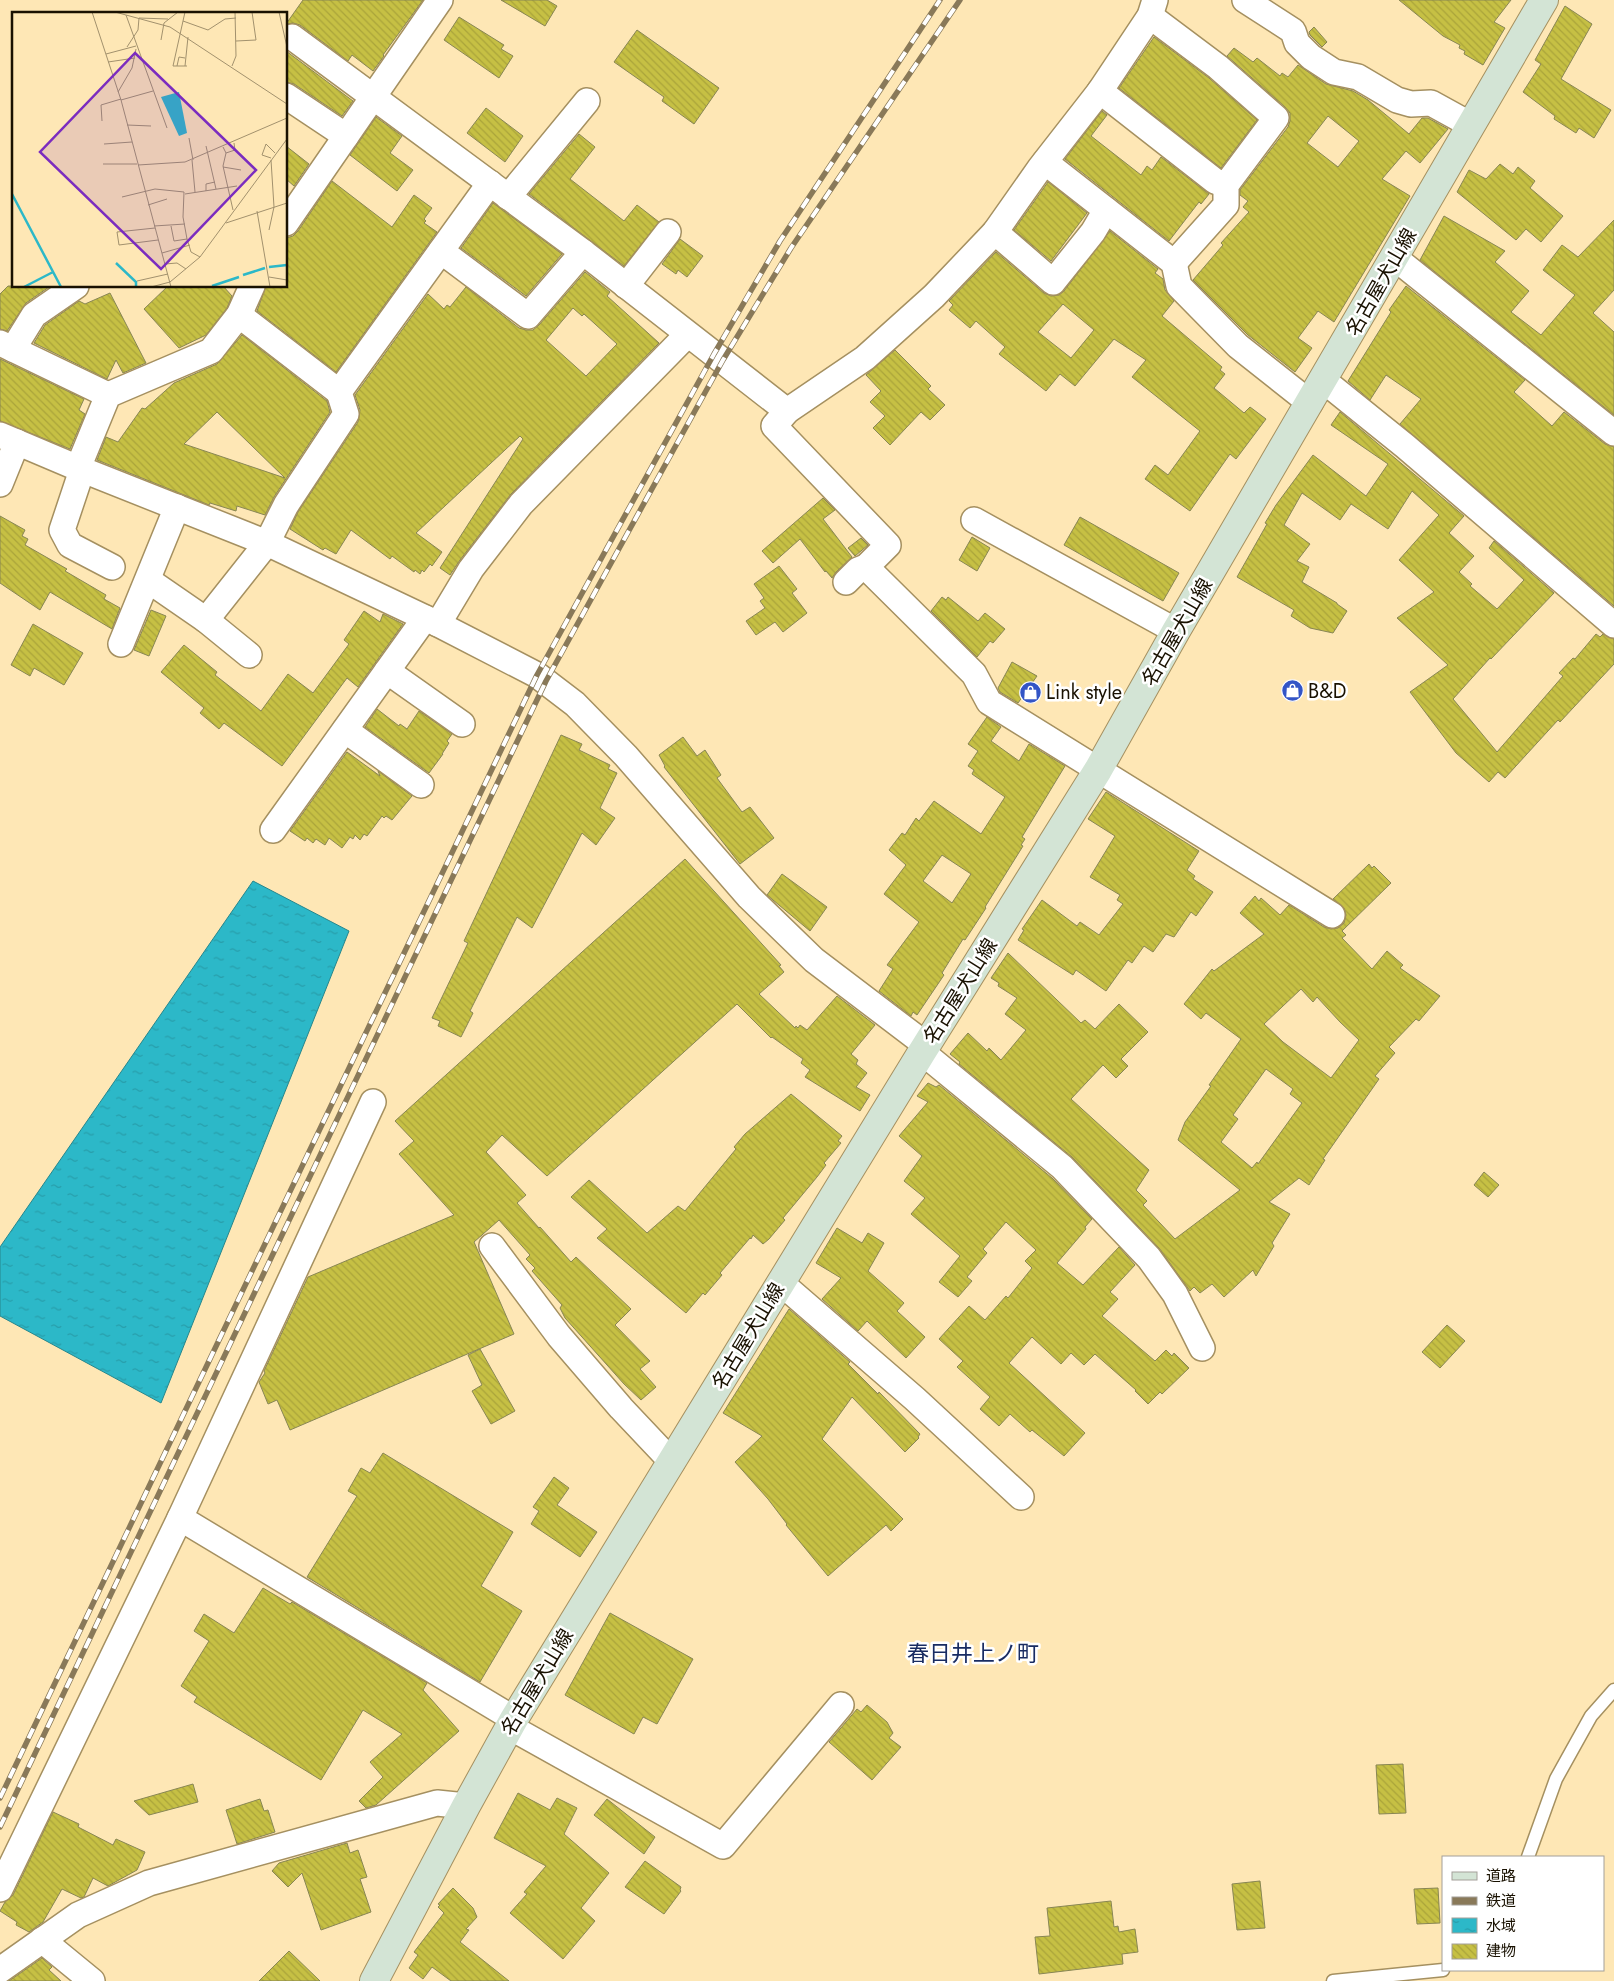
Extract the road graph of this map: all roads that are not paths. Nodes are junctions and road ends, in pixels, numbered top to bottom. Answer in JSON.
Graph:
{"nodes":[{"id":1,"x":440,"y":0,"type":"edge"},
{"id":2,"x":1245,"y":0,"type":"edge"},
{"id":3,"x":1544,"y":0,"type":"edge"},
{"id":4,"x":1153,"y":8,"type":"edge"},
{"id":5,"x":292,"y":37,"type":"dead end"},
{"id":6,"x":1100,"y":91,"type":"junction"},
{"id":7,"x":288,"y":97,"type":"edge"},
{"id":8,"x":373,"y":97,"type":"junction"},
{"id":9,"x":588,"y":101,"type":"dead end"},
{"id":10,"x":1472,"y":126,"type":"junction"},
{"id":11,"x":346,"y":136,"type":"junction"},
{"id":12,"x":1045,"y":162,"type":"junction"},
{"id":13,"x":1226,"y":185,"type":"junction"},
{"id":14,"x":499,"y":190,"type":"junction"},
{"id":15,"x":1106,"y":210,"type":"junction"},
{"id":16,"x":288,"y":220,"type":"edge"},
{"id":17,"x":668,"y":232,"type":"dead end"},
{"id":18,"x":996,"y":232,"type":"junction"},
{"id":19,"x":441,"y":251,"type":"junction"},
{"id":20,"x":583,"y":252,"type":"junction"},
{"id":21,"x":1395,"y":258,"type":"junction"},
{"id":22,"x":1174,"y":263,"type":"junction"},
{"id":23,"x":626,"y":286,"type":"junction"},
{"id":24,"x":73,"y":288,"type":"edge"},
{"id":25,"x":243,"y":296,"type":"edge"},
{"id":26,"x":687,"y":335,"type":"junction"},
{"id":27,"x":6,"y":346,"type":"edge"},
{"id":28,"x":339,"y":392,"type":"junction"},
{"id":29,"x":1317,"y":392,"type":"junction"},
{"id":30,"x":108,"y":395,"type":"junction"},
{"id":31,"x":787,"y":411,"type":"junction"},
{"id":32,"x":1614,"y":433,"type":"edge"},
{"id":33,"x":8,"y":438,"type":"edge"},
{"id":34,"x":80,"y":469,"type":"junction"},
{"id":35,"x":0,"y":484,"type":"edge"},
{"id":36,"x":178,"y":508,"type":"junction"},
{"id":37,"x":974,"y":520,"type":"dead end"},
{"id":38,"x":267,"y":543,"type":"junction"},
{"id":39,"x":112,"y":567,"type":"dead end"},
{"id":40,"x":866,"y":567,"type":"junction"},
{"id":41,"x":148,"y":580,"type":"junction"},
{"id":42,"x":846,"y":582,"type":"dead end"},
{"id":43,"x":206,"y":620,"type":"junction"},
{"id":44,"x":431,"y":621,"type":"junction"},
{"id":45,"x":1614,"y":625,"type":"edge"},
{"id":46,"x":1176,"y":631,"type":"junction"},
{"id":47,"x":121,"y":644,"type":"dead end"},
{"id":48,"x":249,"y":655,"type":"dead end"},
{"id":49,"x":387,"y":671,"type":"junction"},
{"id":50,"x":462,"y":724,"type":"dead end"},
{"id":51,"x":345,"y":730,"type":"junction"},
{"id":52,"x":1098,"y":770,"type":"junction"},
{"id":53,"x":421,"y":785,"type":"dead end"},
{"id":54,"x":273,"y":830,"type":"dead end"},
{"id":55,"x":1332,"y":915,"type":"dead end"},
{"id":56,"x":924,"y":1048,"type":"junction"},
{"id":57,"x":374,"y":1102,"type":"dead end"},
{"id":58,"x":492,"y":1246,"type":"dead end"},
{"id":59,"x":781,"y":1283,"type":"junction"},
{"id":60,"x":1202,"y":1348,"type":"dead end"},
{"id":61,"x":672,"y":1462,"type":"junction"},
{"id":62,"x":1022,"y":1497,"type":"dead end"},
{"id":63,"x":180,"y":1518,"type":"junction"},
{"id":64,"x":1614,"y":1690,"type":"edge"},
{"id":65,"x":841,"y":1706,"type":"dead end"},
{"id":66,"x":512,"y":1723,"type":"junction"},
{"id":67,"x":466,"y":1806,"type":"junction"},
{"id":68,"x":1528,"y":1856,"type":"edge"},
{"id":69,"x":0,"y":1888,"type":"edge"},
{"id":70,"x":42,"y":1940,"type":"junction"},
{"id":71,"x":0,"y":1970,"type":"edge"},
{"id":72,"x":1442,"y":1970,"type":"edge"},
{"id":73,"x":1421,"y":1977,"type":"edge"},
{"id":74,"x":92,"y":1981,"type":"edge"},
{"id":75,"x":374,"y":1981,"type":"edge"},
{"id":76,"x":1333,"y":1981,"type":"edge"}],
"edges":[{"from":1,"to":8,"type":"street"},
{"from":2,"to":10,"type":"street"},
{"from":3,"to":10,"type":"main road","name":"名古屋犬山線"},
{"from":4,"to":6,"type":"street"},
{"from":4,"to":13,"type":"street"},
{"from":5,"to":8,"type":"street"},
{"from":6,"to":12,"type":"street"},
{"from":6,"to":13,"type":"street"},
{"from":7,"to":11,"type":"street"},
{"from":8,"to":11,"type":"street"},
{"from":8,"to":14,"type":"street"},
{"from":9,"to":14,"type":"street"},
{"from":10,"to":21,"type":"main road","name":"名古屋犬山線"},
{"from":11,"to":16,"type":"street"},
{"from":12,"to":15,"type":"street"},
{"from":12,"to":18,"type":"street"},
{"from":13,"to":22,"type":"street"},
{"from":14,"to":19,"type":"street"},
{"from":14,"to":20,"type":"street"},
{"from":15,"to":18,"type":"street"},
{"from":15,"to":22,"type":"street"},
{"from":17,"to":23,"type":"street"},
{"from":18,"to":31,"type":"street"},
{"from":19,"to":20,"type":"street"},
{"from":19,"to":28,"type":"street"},
{"from":20,"to":23,"type":"street"},
{"from":21,"to":29,"type":"main road","name":"名古屋犬山線"},
{"from":21,"to":32,"type":"street"},
{"from":22,"to":29,"type":"street"},
{"from":23,"to":26,"type":"street"},
{"from":24,"to":27,"type":"street"},
{"from":25,"to":28,"type":"street"},
{"from":25,"to":30,"type":"street"},
{"from":26,"to":31,"type":"street"},
{"from":26,"to":44,"type":"street"},
{"from":27,"to":30,"type":"street"},
{"from":28,"to":38,"type":"street"},
{"from":29,"to":45,"type":"street"},
{"from":29,"to":46,"type":"main road","name":"名古屋犬山線"},
{"from":30,"to":34,"type":"street"},
{"from":31,"to":40,"type":"street"},
{"from":33,"to":34,"type":"street"},
{"from":33,"to":35,"type":"street"},
{"from":34,"to":36,"type":"street"},
{"from":34,"to":39,"type":"street"},
{"from":36,"to":38,"type":"street"},
{"from":36,"to":41,"type":"street"},
{"from":37,"to":46,"type":"street"},
{"from":38,"to":43,"type":"street"},
{"from":38,"to":44,"type":"street"},
{"from":40,"to":42,"type":"street"},
{"from":40,"to":52,"type":"street"},
{"from":41,"to":43,"type":"street"},
{"from":41,"to":47,"type":"street"},
{"from":43,"to":48,"type":"street"},
{"from":44,"to":49,"type":"street"},
{"from":44,"to":56,"type":"street"},
{"from":46,"to":52,"type":"main road","name":"名古屋犬山線"},
{"from":49,"to":50,"type":"street"},
{"from":49,"to":51,"type":"street"},
{"from":51,"to":53,"type":"street"},
{"from":51,"to":54,"type":"street"},
{"from":52,"to":55,"type":"street"},
{"from":52,"to":56,"type":"main road","name":"名古屋犬山線"},
{"from":56,"to":59,"type":"main road","name":"名古屋犬山線"},
{"from":56,"to":60,"type":"street"},
{"from":57,"to":63,"type":"street"},
{"from":58,"to":61,"type":"street"},
{"from":59,"to":61,"type":"main road","name":"名古屋犬山線"},
{"from":59,"to":62,"type":"street"},
{"from":61,"to":66,"type":"main road","name":"名古屋犬山線"},
{"from":63,"to":66,"type":"street"},
{"from":63,"to":69,"type":"street"},
{"from":64,"to":68,"type":"lane"},
{"from":65,"to":66,"type":"street"},
{"from":66,"to":67,"type":"main road","name":"名古屋犬山線"},
{"from":67,"to":70,"type":"street"},
{"from":67,"to":75,"type":"main road","name":"名古屋犬山線"},
{"from":70,"to":71,"type":"street"},
{"from":70,"to":74,"type":"street"},
{"from":72,"to":73,"type":"lane"},
{"from":73,"to":76,"type":"lane"}]}
